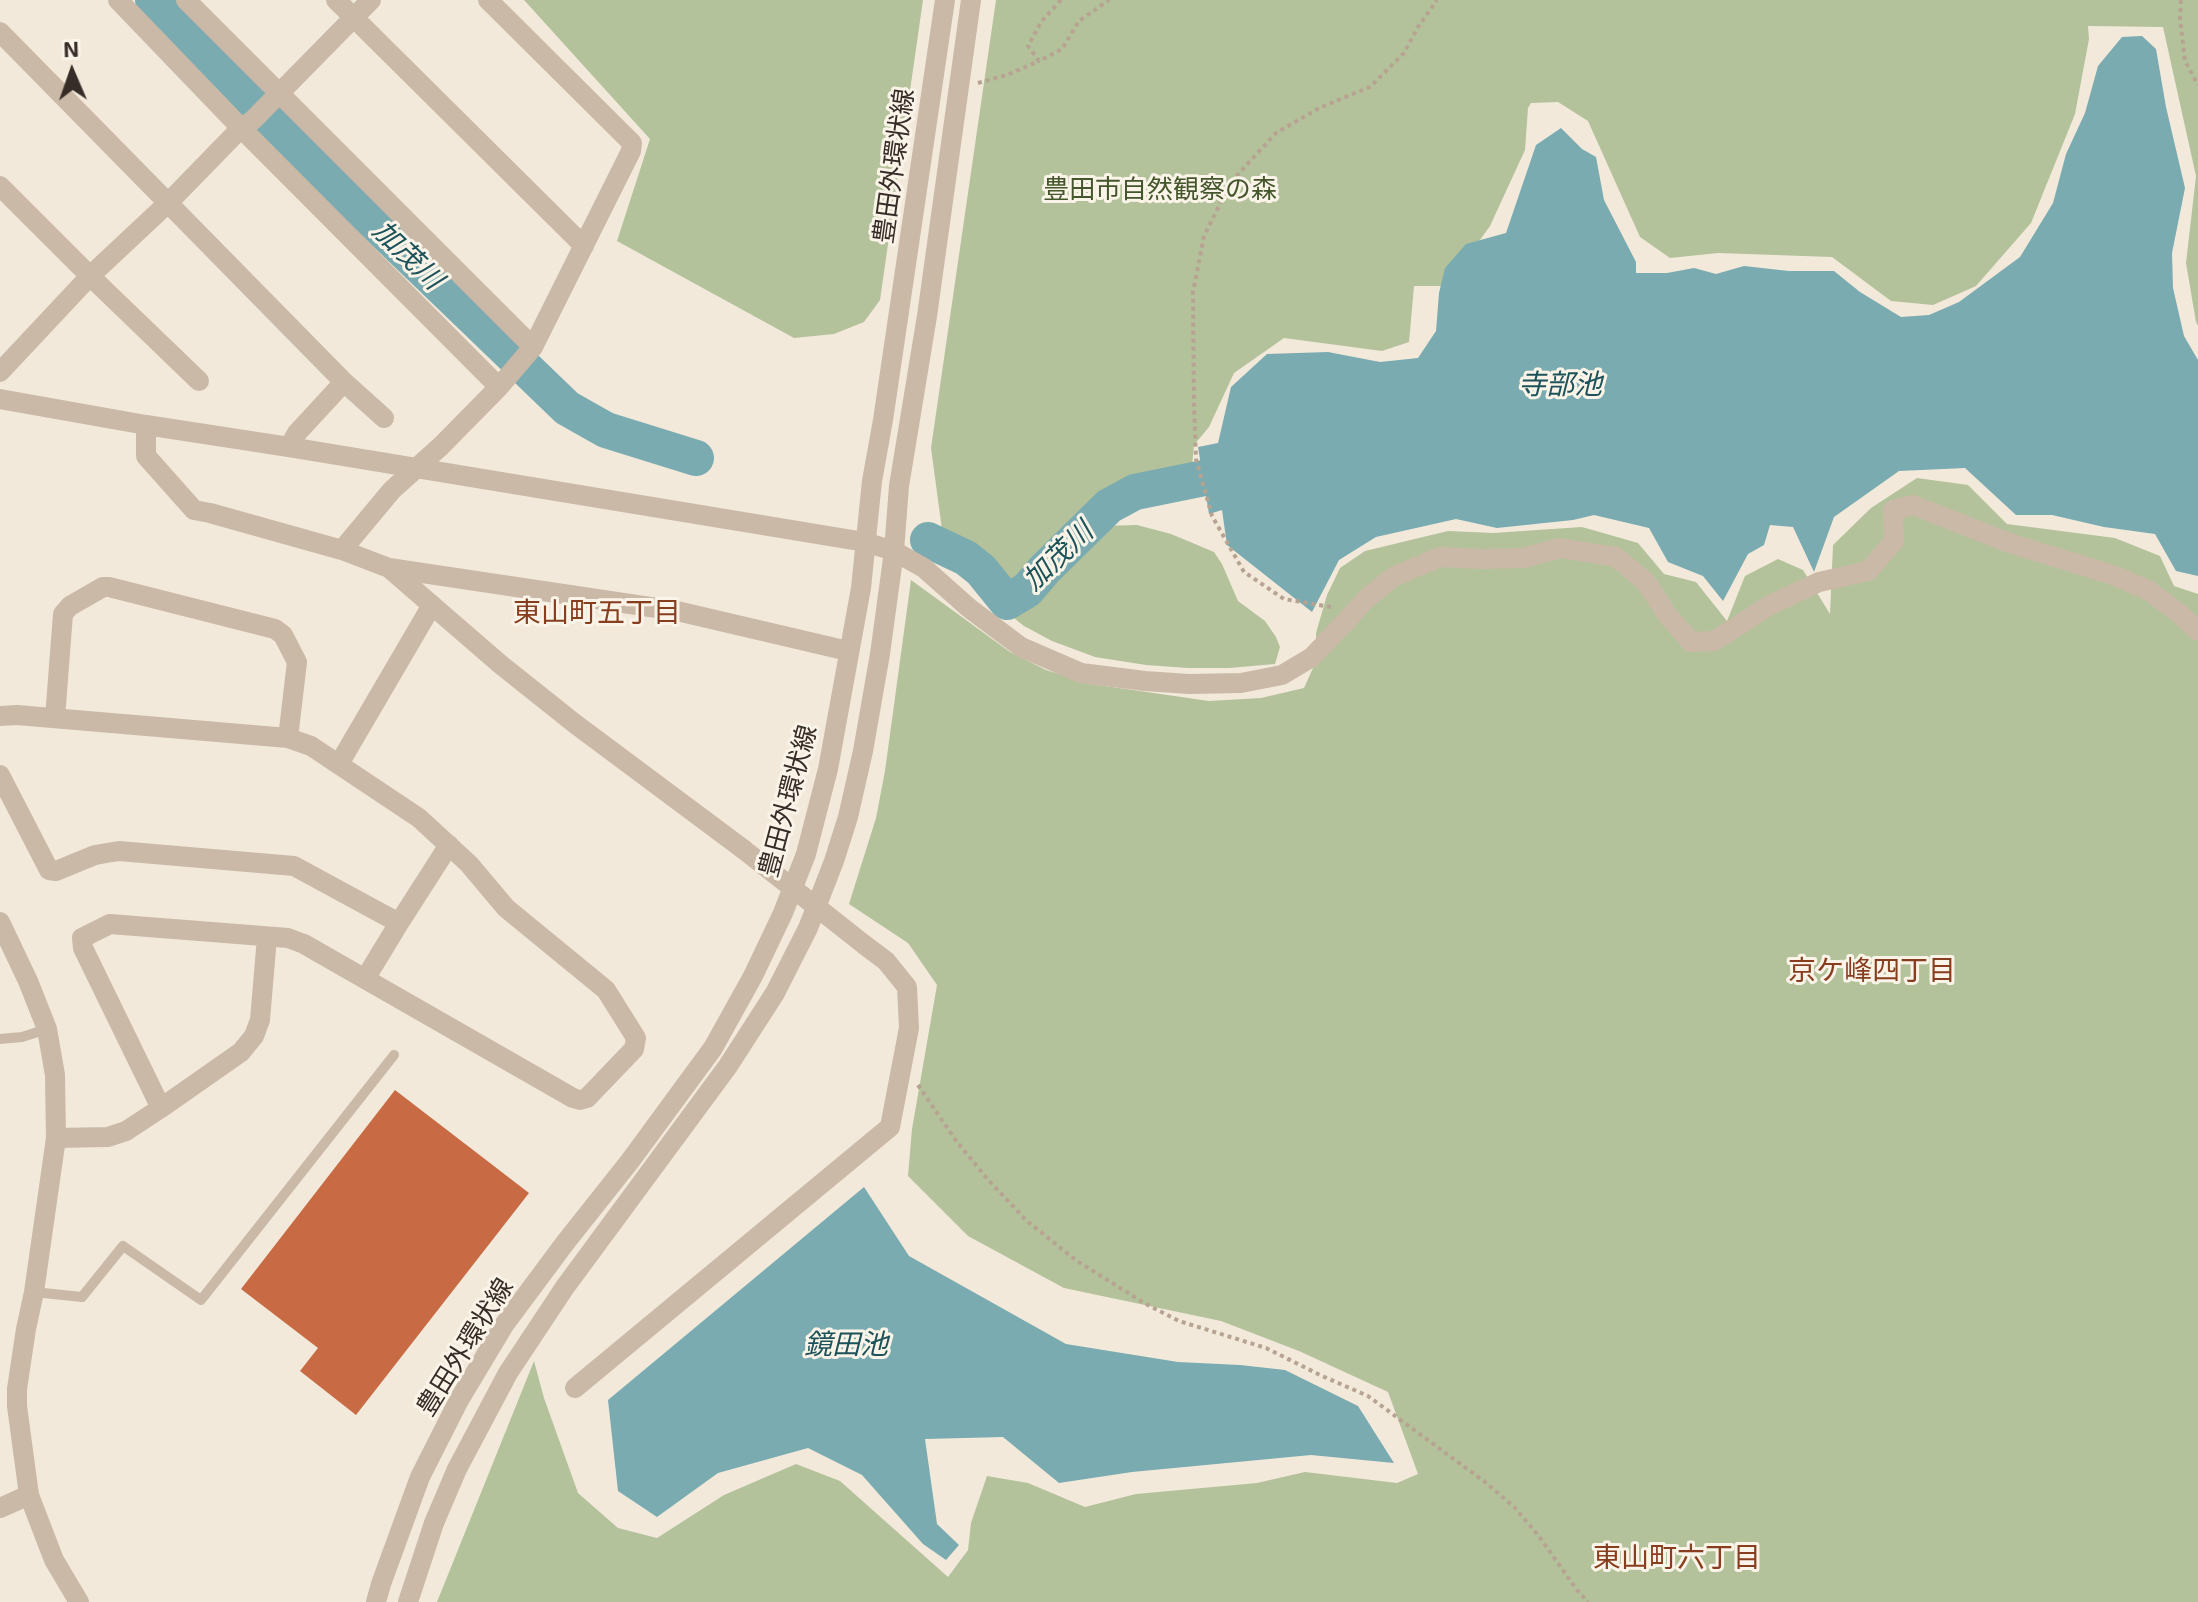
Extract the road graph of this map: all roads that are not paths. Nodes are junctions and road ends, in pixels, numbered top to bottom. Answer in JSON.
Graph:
{"nodes":[{"id":1,"x":118,"y":0,"type":"edge"},
{"id":2,"x":186,"y":0,"type":"edge"},
{"id":3,"x":336,"y":0,"type":"edge"},
{"id":4,"x":371,"y":0,"type":"edge"},
{"id":5,"x":488,"y":0,"type":"edge"},
{"id":6,"x":945,"y":0,"type":"edge"},
{"id":7,"x":971,"y":0,"type":"edge"},
{"id":8,"x":354,"y":18,"type":"junction"},
{"id":9,"x":0,"y":32,"type":"edge"},
{"id":10,"x":275,"y":97,"type":"junction"},
{"id":11,"x":247,"y":124,"type":"junction"},
{"id":12,"x":5,"y":200,"type":"edge"},
{"id":13,"x":169,"y":202,"type":"junction"},
{"id":14,"x":584,"y":246,"type":"junction"},
{"id":15,"x":90,"y":276,"type":"junction"},
{"id":16,"x":532,"y":348,"type":"junction"},
{"id":17,"x":0,"y":372,"type":"edge"},
{"id":18,"x":199,"y":381,"type":"dead end"},
{"id":19,"x":344,"y":382,"type":"junction"},
{"id":20,"x":499,"y":386,"type":"junction"},
{"id":21,"x":0,"y":399,"type":"edge"},
{"id":22,"x":384,"y":418,"type":"dead end"},
{"id":23,"x":146,"y":425,"type":"junction"},
{"id":24,"x":289,"y":447,"type":"junction"},
{"id":25,"x":417,"y":469,"type":"junction"},
{"id":26,"x":865,"y":542,"type":"junction"},
{"id":27,"x":342,"y":550,"type":"junction"},
{"id":28,"x":894,"y":551,"type":"junction"},
{"id":29,"x":389,"y":568,"type":"junction"},
{"id":30,"x":432,"y":605,"type":"junction"},
{"id":31,"x":2198,"y":631,"type":"edge"},
{"id":32,"x":848,"y":651,"type":"junction"},
{"id":33,"x":0,"y":716,"type":"edge"},
{"id":34,"x":55,"y":718,"type":"junction"},
{"id":35,"x":288,"y":738,"type":"junction"},
{"id":36,"x":339,"y":764,"type":"junction"},
{"id":37,"x":0,"y":775,"type":"edge"},
{"id":38,"x":449,"y":845,"type":"junction"},
{"id":39,"x":0,"y":922,"type":"edge"},
{"id":40,"x":399,"y":923,"type":"junction"},
{"id":41,"x":267,"y":937,"type":"junction"},
{"id":42,"x":365,"y":979,"type":"junction"},
{"id":43,"x":47,"y":1029,"type":"junction"},
{"id":44,"x":0,"y":1039,"type":"edge"},
{"id":45,"x":394,"y":1055,"type":"dead end"},
{"id":46,"x":161,"y":1108,"type":"junction"},
{"id":47,"x":56,"y":1138,"type":"junction"},
{"id":48,"x":34,"y":1292,"type":"junction"},
{"id":49,"x":575,"y":1388,"type":"dead end"},
{"id":50,"x":29,"y":1495,"type":"junction"},
{"id":51,"x":0,"y":1508,"type":"edge"},
{"id":52,"x":79,"y":1602,"type":"edge"},
{"id":53,"x":376,"y":1602,"type":"edge"},
{"id":54,"x":408,"y":1602,"type":"edge"}],
"edges":[{"from":1,"to":11,"type":"street"},
{"from":2,"to":10,"type":"street"},
{"from":3,"to":8,"type":"street"},
{"from":4,"to":8,"type":"street"},
{"from":5,"to":14,"type":"street"},
{"from":6,"to":26,"type":"street","name":"豊田外環状線"},
{"from":7,"to":28,"type":"street","name":"豊田外環状線"},
{"from":8,"to":10,"type":"street"},
{"from":8,"to":14,"type":"street"},
{"from":9,"to":13,"type":"street"},
{"from":10,"to":11,"type":"street"},
{"from":10,"to":16,"type":"street"},
{"from":11,"to":13,"type":"street"},
{"from":11,"to":20,"type":"street"},
{"from":12,"to":15,"type":"street"},
{"from":13,"to":15,"type":"street"},
{"from":13,"to":19,"type":"street"},
{"from":14,"to":16,"type":"street"},
{"from":15,"to":17,"type":"street"},
{"from":15,"to":18,"type":"street"},
{"from":16,"to":20,"type":"street"},
{"from":19,"to":22,"type":"street"},
{"from":19,"to":24,"type":"street"},
{"from":20,"to":25,"type":"street"},
{"from":21,"to":23,"type":"street"},
{"from":23,"to":24,"type":"street"},
{"from":23,"to":27,"type":"street"},
{"from":24,"to":25,"type":"street"},
{"from":25,"to":26,"type":"street"},
{"from":25,"to":27,"type":"street"},
{"from":26,"to":28,"type":"street"},
{"from":26,"to":32,"type":"street","name":"豊田外環状線"},
{"from":27,"to":29,"type":"street"},
{"from":28,"to":31,"type":"street"},
{"from":28,"to":54,"type":"street","name":"豊田外環状線"},
{"from":29,"to":30,"type":"street"},
{"from":29,"to":32,"type":"street"},
{"from":30,"to":36,"type":"street"},
{"from":30,"to":49,"type":"street","bridge":true},
{"from":32,"to":53,"type":"street","name":"豊田外環状線"},
{"from":33,"to":34,"type":"street"},
{"from":34,"to":35,"type":"street"},
{"from":34,"to":35,"type":"street"},
{"from":35,"to":36,"type":"street"},
{"from":36,"to":38,"type":"street"},
{"from":37,"to":40,"type":"street"},
{"from":38,"to":40,"type":"street"},
{"from":38,"to":42,"type":"street"},
{"from":39,"to":43,"type":"street"},
{"from":40,"to":42,"type":"street"},
{"from":41,"to":42,"type":"street"},
{"from":41,"to":46,"type":"street"},
{"from":41,"to":46,"type":"street"},
{"from":43,"to":44,"type":"lane"},
{"from":43,"to":47,"type":"street"},
{"from":45,"to":48,"type":"lane"},
{"from":46,"to":47,"type":"street"},
{"from":47,"to":48,"type":"street"},
{"from":48,"to":50,"type":"street"},
{"from":50,"to":51,"type":"street"},
{"from":50,"to":52,"type":"street"}]}
